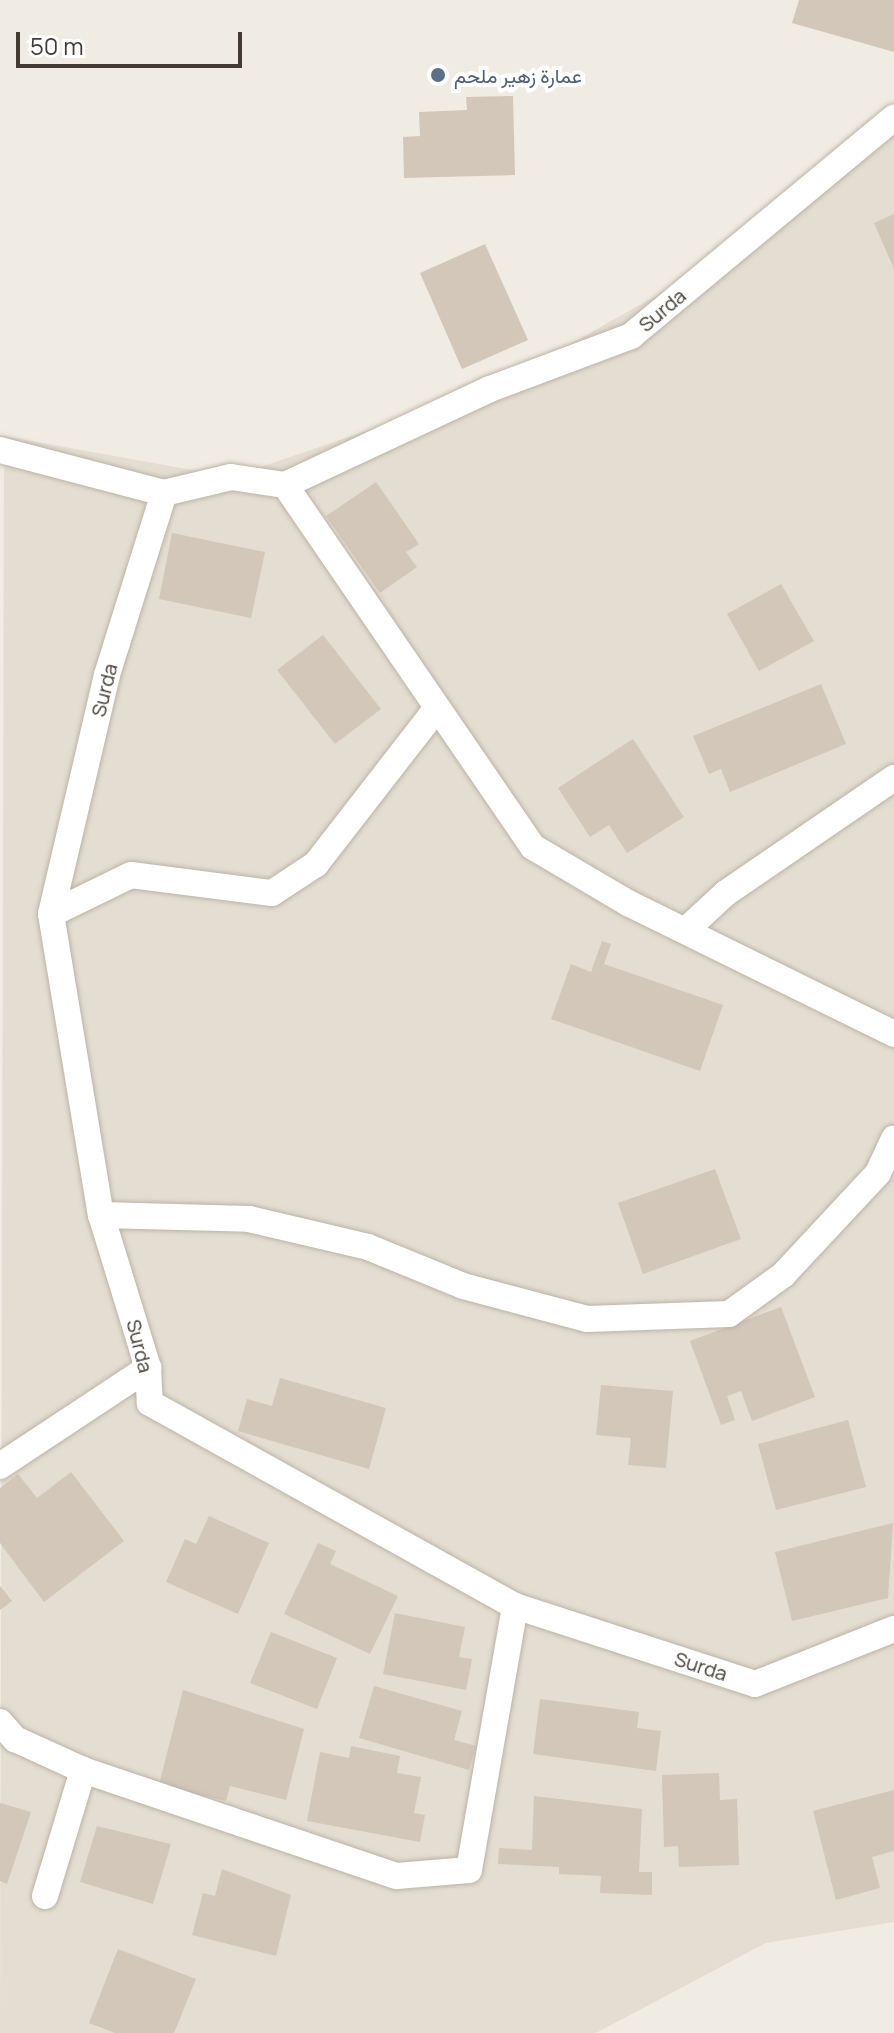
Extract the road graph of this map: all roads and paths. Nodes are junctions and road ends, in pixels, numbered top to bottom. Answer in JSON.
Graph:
{"nodes":[{"id":1,"x":894,"y":118,"type":"edge"},
{"id":2,"x":0,"y":450,"type":"edge"},
{"id":3,"x":285,"y":485,"type":"junction"},
{"id":4,"x":164,"y":493,"type":"junction"},
{"id":5,"x":437,"y":708,"type":"junction"},
{"id":6,"x":894,"y":778,"type":"edge"},
{"id":7,"x":51,"y":914,"type":"junction"},
{"id":8,"x":687,"y":929,"type":"junction"},
{"id":9,"x":894,"y":1034,"type":"edge"},
{"id":10,"x":894,"y":1138,"type":"edge"},
{"id":11,"x":101,"y":1215,"type":"junction"},
{"id":12,"x":148,"y":1368,"type":"junction"},
{"id":13,"x":0,"y":1466,"type":"edge"},
{"id":14,"x":515,"y":1606,"type":"junction"},
{"id":15,"x":894,"y":1629,"type":"edge"},
{"id":16,"x":0,"y":1722,"type":"edge"},
{"id":17,"x":83,"y":1770,"type":"junction"},
{"id":18,"x":45,"y":1896,"type":"dead end"}],
"edges":[{"from":1,"to":3,"type":"street","name":"Surda"},
{"from":2,"to":4,"type":"street"},
{"from":3,"to":4,"type":"street"},
{"from":3,"to":5,"type":"street"},
{"from":4,"to":7,"type":"street","name":"Surda"},
{"from":5,"to":7,"type":"street"},
{"from":5,"to":8,"type":"street"},
{"from":6,"to":8,"type":"street"},
{"from":7,"to":11,"type":"street","name":"Surda"},
{"from":8,"to":9,"type":"street"},
{"from":10,"to":11,"type":"street"},
{"from":11,"to":12,"type":"street","name":"Surda"},
{"from":12,"to":13,"type":"street"},
{"from":12,"to":14,"type":"street","name":"Surda"},
{"from":14,"to":15,"type":"street","name":"Surda"},
{"from":14,"to":17,"type":"street"},
{"from":16,"to":17,"type":"street"},
{"from":17,"to":18,"type":"street"}]}
